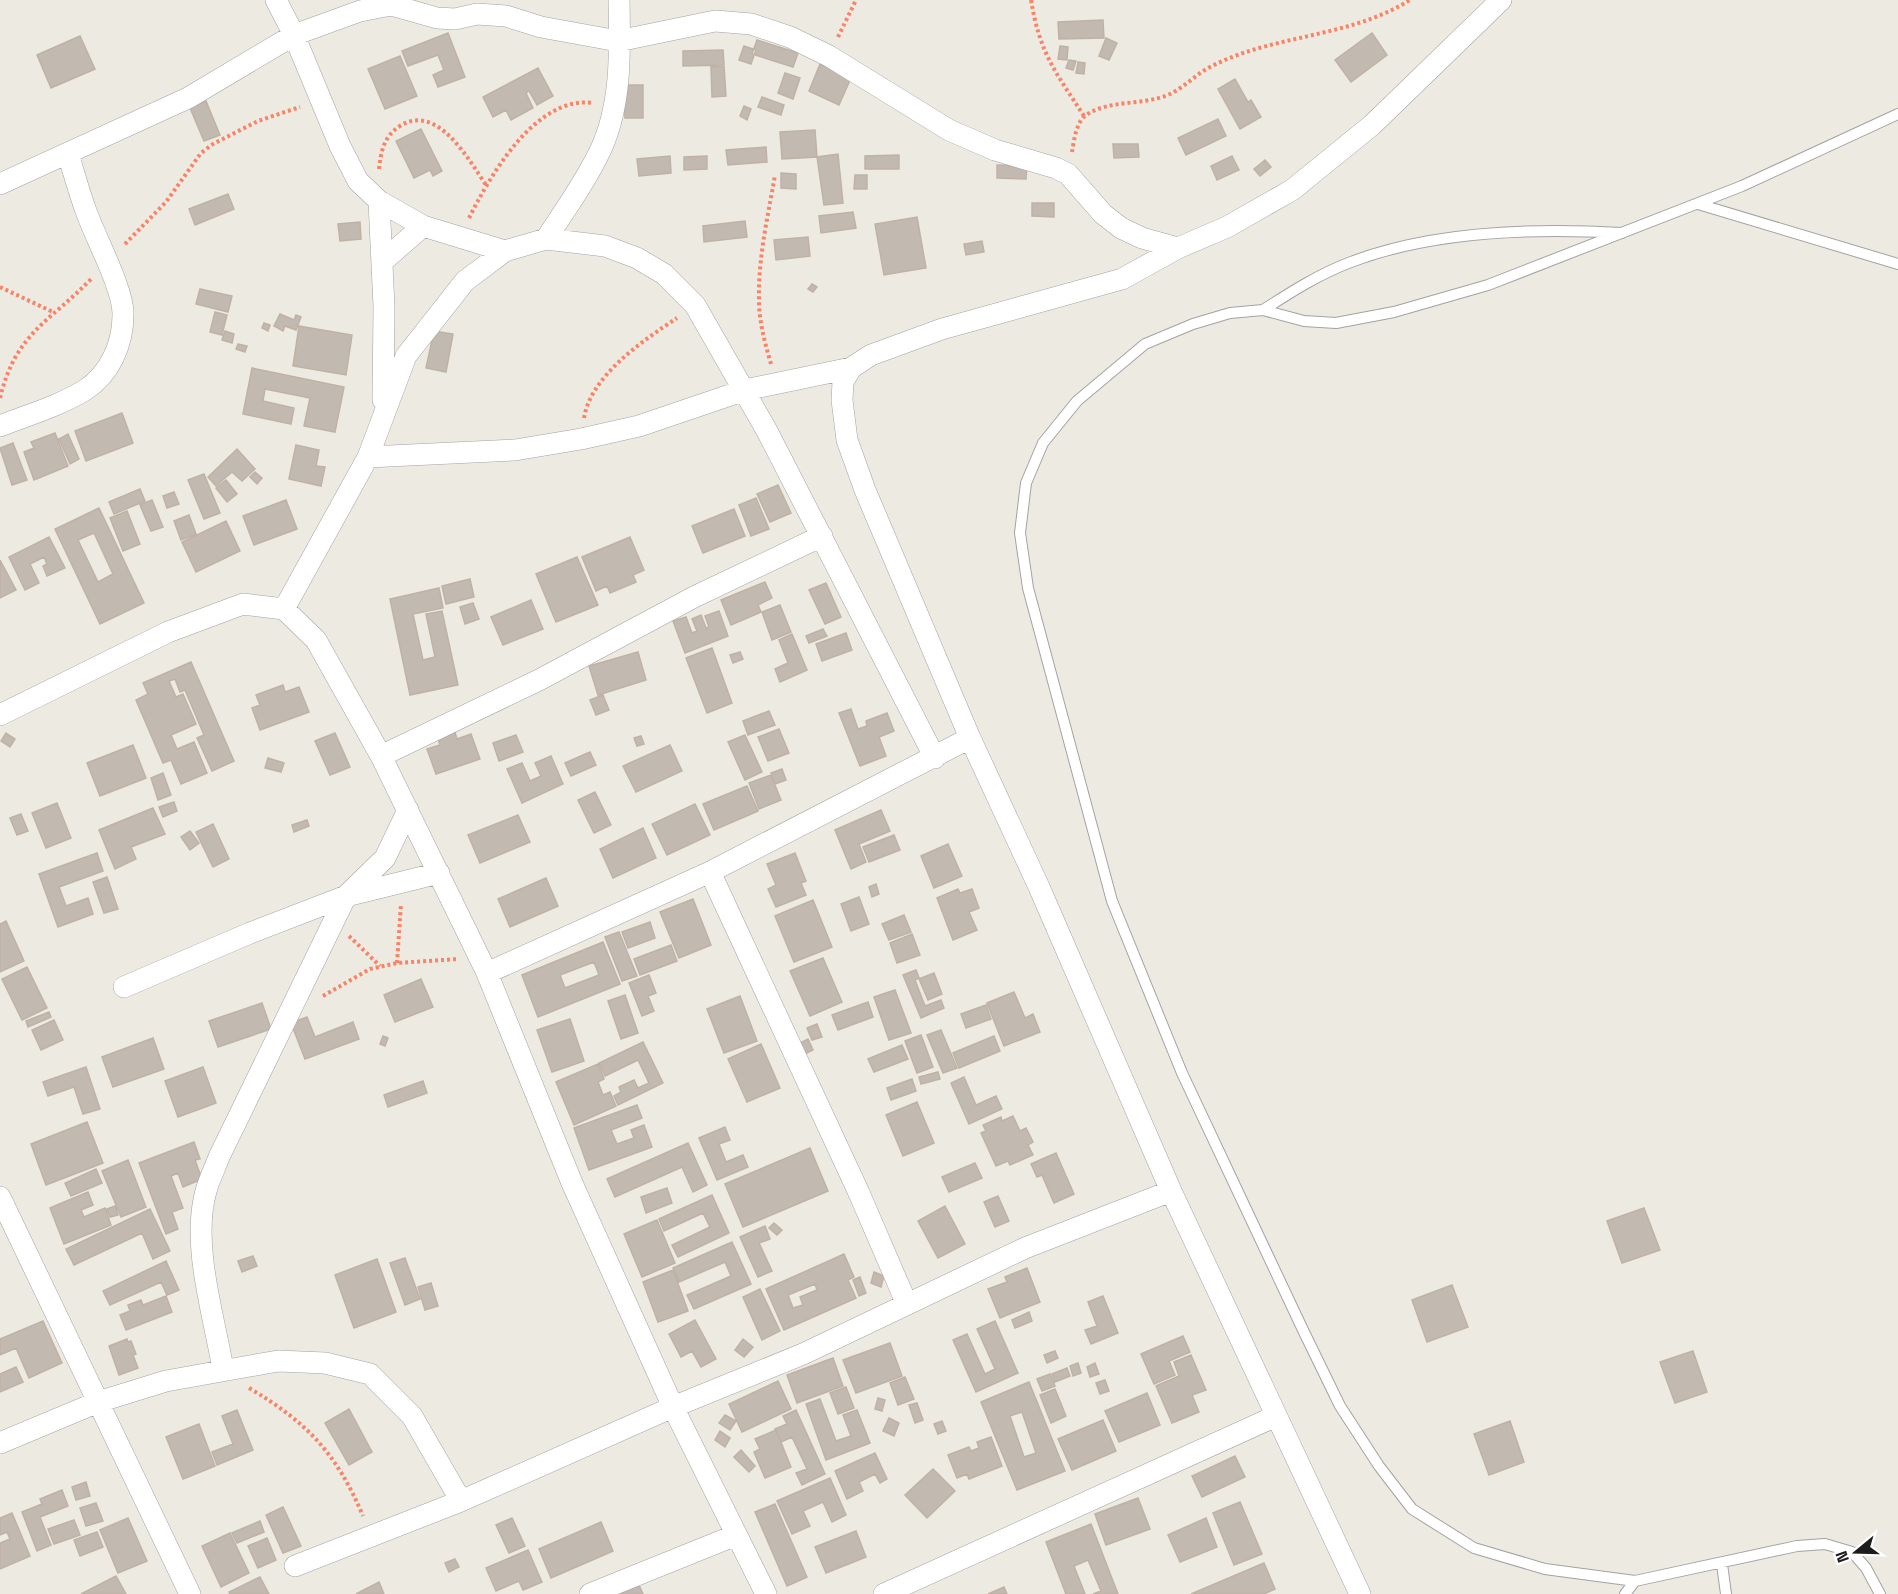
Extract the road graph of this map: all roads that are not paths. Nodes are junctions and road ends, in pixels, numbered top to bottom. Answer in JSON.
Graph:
{"nodes":[{"id":1,"x":276,"y":0,"type":"edge"},
{"id":2,"x":619,"y":0,"type":"edge"},
{"id":3,"x":1501,"y":0,"type":"edge"},
{"id":4,"x":294,"y":35,"type":"junction"},
{"id":5,"x":618,"y":41,"type":"junction"},
{"id":6,"x":1898,"y":114,"type":"edge"},
{"id":7,"x":68,"y":154,"type":"junction"},
{"id":8,"x":0,"y":184,"type":"edge"},
{"id":9,"x":378,"y":201,"type":"junction"},
{"id":10,"x":1698,"y":204,"type":"junction"},
{"id":11,"x":423,"y":226,"type":"junction"},
{"id":12,"x":1625,"y":233,"type":"junction"},
{"id":13,"x":546,"y":239,"type":"junction"},
{"id":14,"x":1178,"y":248,"type":"junction"},
{"id":15,"x":505,"y":251,"type":"junction"},
{"id":16,"x":382,"y":262,"type":"junction"},
{"id":17,"x":1898,"y":264,"type":"edge"},
{"id":18,"x":1263,"y":310,"type":"junction"},
{"id":19,"x":851,"y":368,"type":"junction"},
{"id":20,"x":745,"y":390,"type":"junction"},
{"id":21,"x":382,"y":413,"type":"junction"},
{"id":22,"x":0,"y":426,"type":"edge"},
{"id":23,"x":368,"y":457,"type":"junction"},
{"id":24,"x":822,"y":536,"type":"junction"},
{"id":25,"x":284,"y":609,"type":"junction"},
{"id":26,"x":0,"y":715,"type":"edge"},
{"id":27,"x":970,"y":738,"type":"junction"},
{"id":28,"x":381,"y":756,"type":"junction"},
{"id":29,"x":935,"y":758,"type":"junction"},
{"id":30,"x":408,"y":810,"type":"junction"},
{"id":31,"x":710,"y":872,"type":"junction"},
{"id":32,"x":439,"y":873,"type":"junction"},
{"id":33,"x":346,"y":896,"type":"junction"},
{"id":34,"x":483,"y":965,"type":"junction"},
{"id":35,"x":124,"y":987,"type":"dead end"},
{"id":36,"x":1171,"y":1191,"type":"junction"},
{"id":37,"x":0,"y":1197,"type":"edge"},
{"id":38,"x":906,"y":1302,"type":"junction"},
{"id":39,"x":223,"y":1369,"type":"junction"},
{"id":40,"x":98,"y":1402,"type":"junction"},
{"id":41,"x":673,"y":1407,"type":"junction"},
{"id":42,"x":1276,"y":1416,"type":"junction"},
{"id":43,"x":0,"y":1443,"type":"edge"},
{"id":44,"x":461,"y":1501,"type":"junction"},
{"id":45,"x":736,"y":1535,"type":"junction"},
{"id":46,"x":1722,"y":1564,"type":"junction"},
{"id":47,"x":295,"y":1566,"type":"dead end"},
{"id":48,"x":1635,"y":1581,"type":"junction"},
{"id":49,"x":190,"y":1594,"type":"edge"},
{"id":50,"x":590,"y":1594,"type":"edge"},
{"id":51,"x":766,"y":1594,"type":"edge"},
{"id":52,"x":884,"y":1594,"type":"edge"},
{"id":53,"x":1360,"y":1594,"type":"edge"},
{"id":54,"x":1625,"y":1594,"type":"edge"},
{"id":55,"x":1726,"y":1594,"type":"edge"},
{"id":56,"x":1880,"y":1594,"type":"edge"}],
"edges":[{"from":1,"to":4,"type":"street"},
{"from":2,"to":5,"type":"street"},
{"from":3,"to":14,"type":"street"},
{"from":4,"to":5,"type":"street"},
{"from":4,"to":7,"type":"street"},
{"from":4,"to":9,"type":"street"},
{"from":5,"to":13,"type":"street"},
{"from":5,"to":14,"type":"street"},
{"from":6,"to":10,"type":"lane"},
{"from":7,"to":8,"type":"street"},
{"from":7,"to":22,"type":"street"},
{"from":9,"to":11,"type":"street"},
{"from":9,"to":16,"type":"street"},
{"from":10,"to":12,"type":"lane"},
{"from":10,"to":17,"type":"lane"},
{"from":11,"to":15,"type":"street"},
{"from":11,"to":16,"type":"street"},
{"from":12,"to":18,"type":"lane"},
{"from":12,"to":18,"type":"lane"},
{"from":13,"to":15,"type":"street"},
{"from":13,"to":20,"type":"street"},
{"from":14,"to":19,"type":"street"},
{"from":15,"to":21,"type":"street"},
{"from":16,"to":21,"type":"street"},
{"from":18,"to":48,"type":"lane"},
{"from":19,"to":20,"type":"street"},
{"from":19,"to":27,"type":"street"},
{"from":20,"to":23,"type":"street"},
{"from":20,"to":24,"type":"street"},
{"from":21,"to":23,"type":"street"},
{"from":23,"to":25,"type":"street"},
{"from":24,"to":28,"type":"street"},
{"from":24,"to":29,"type":"street"},
{"from":25,"to":26,"type":"street"},
{"from":25,"to":28,"type":"street"},
{"from":27,"to":29,"type":"street"},
{"from":27,"to":36,"type":"street"},
{"from":28,"to":30,"type":"street"},
{"from":29,"to":31,"type":"street"},
{"from":30,"to":32,"type":"street"},
{"from":30,"to":33,"type":"street"},
{"from":31,"to":34,"type":"street"},
{"from":31,"to":38,"type":"street"},
{"from":32,"to":33,"type":"street"},
{"from":32,"to":34,"type":"street"},
{"from":33,"to":35,"type":"street"},
{"from":33,"to":39,"type":"street"},
{"from":34,"to":41,"type":"street"},
{"from":36,"to":38,"type":"street"},
{"from":36,"to":42,"type":"street"},
{"from":37,"to":40,"type":"street"},
{"from":38,"to":41,"type":"street"},
{"from":39,"to":40,"type":"street"},
{"from":39,"to":44,"type":"street"},
{"from":40,"to":43,"type":"street"},
{"from":40,"to":49,"type":"street"},
{"from":41,"to":44,"type":"street"},
{"from":41,"to":45,"type":"street"},
{"from":42,"to":52,"type":"street"},
{"from":42,"to":53,"type":"street"},
{"from":44,"to":47,"type":"street"},
{"from":45,"to":50,"type":"street"},
{"from":45,"to":51,"type":"street"},
{"from":46,"to":48,"type":"lane"},
{"from":46,"to":55,"type":"lane"},
{"from":46,"to":56,"type":"lane"},
{"from":48,"to":54,"type":"lane"}]}
